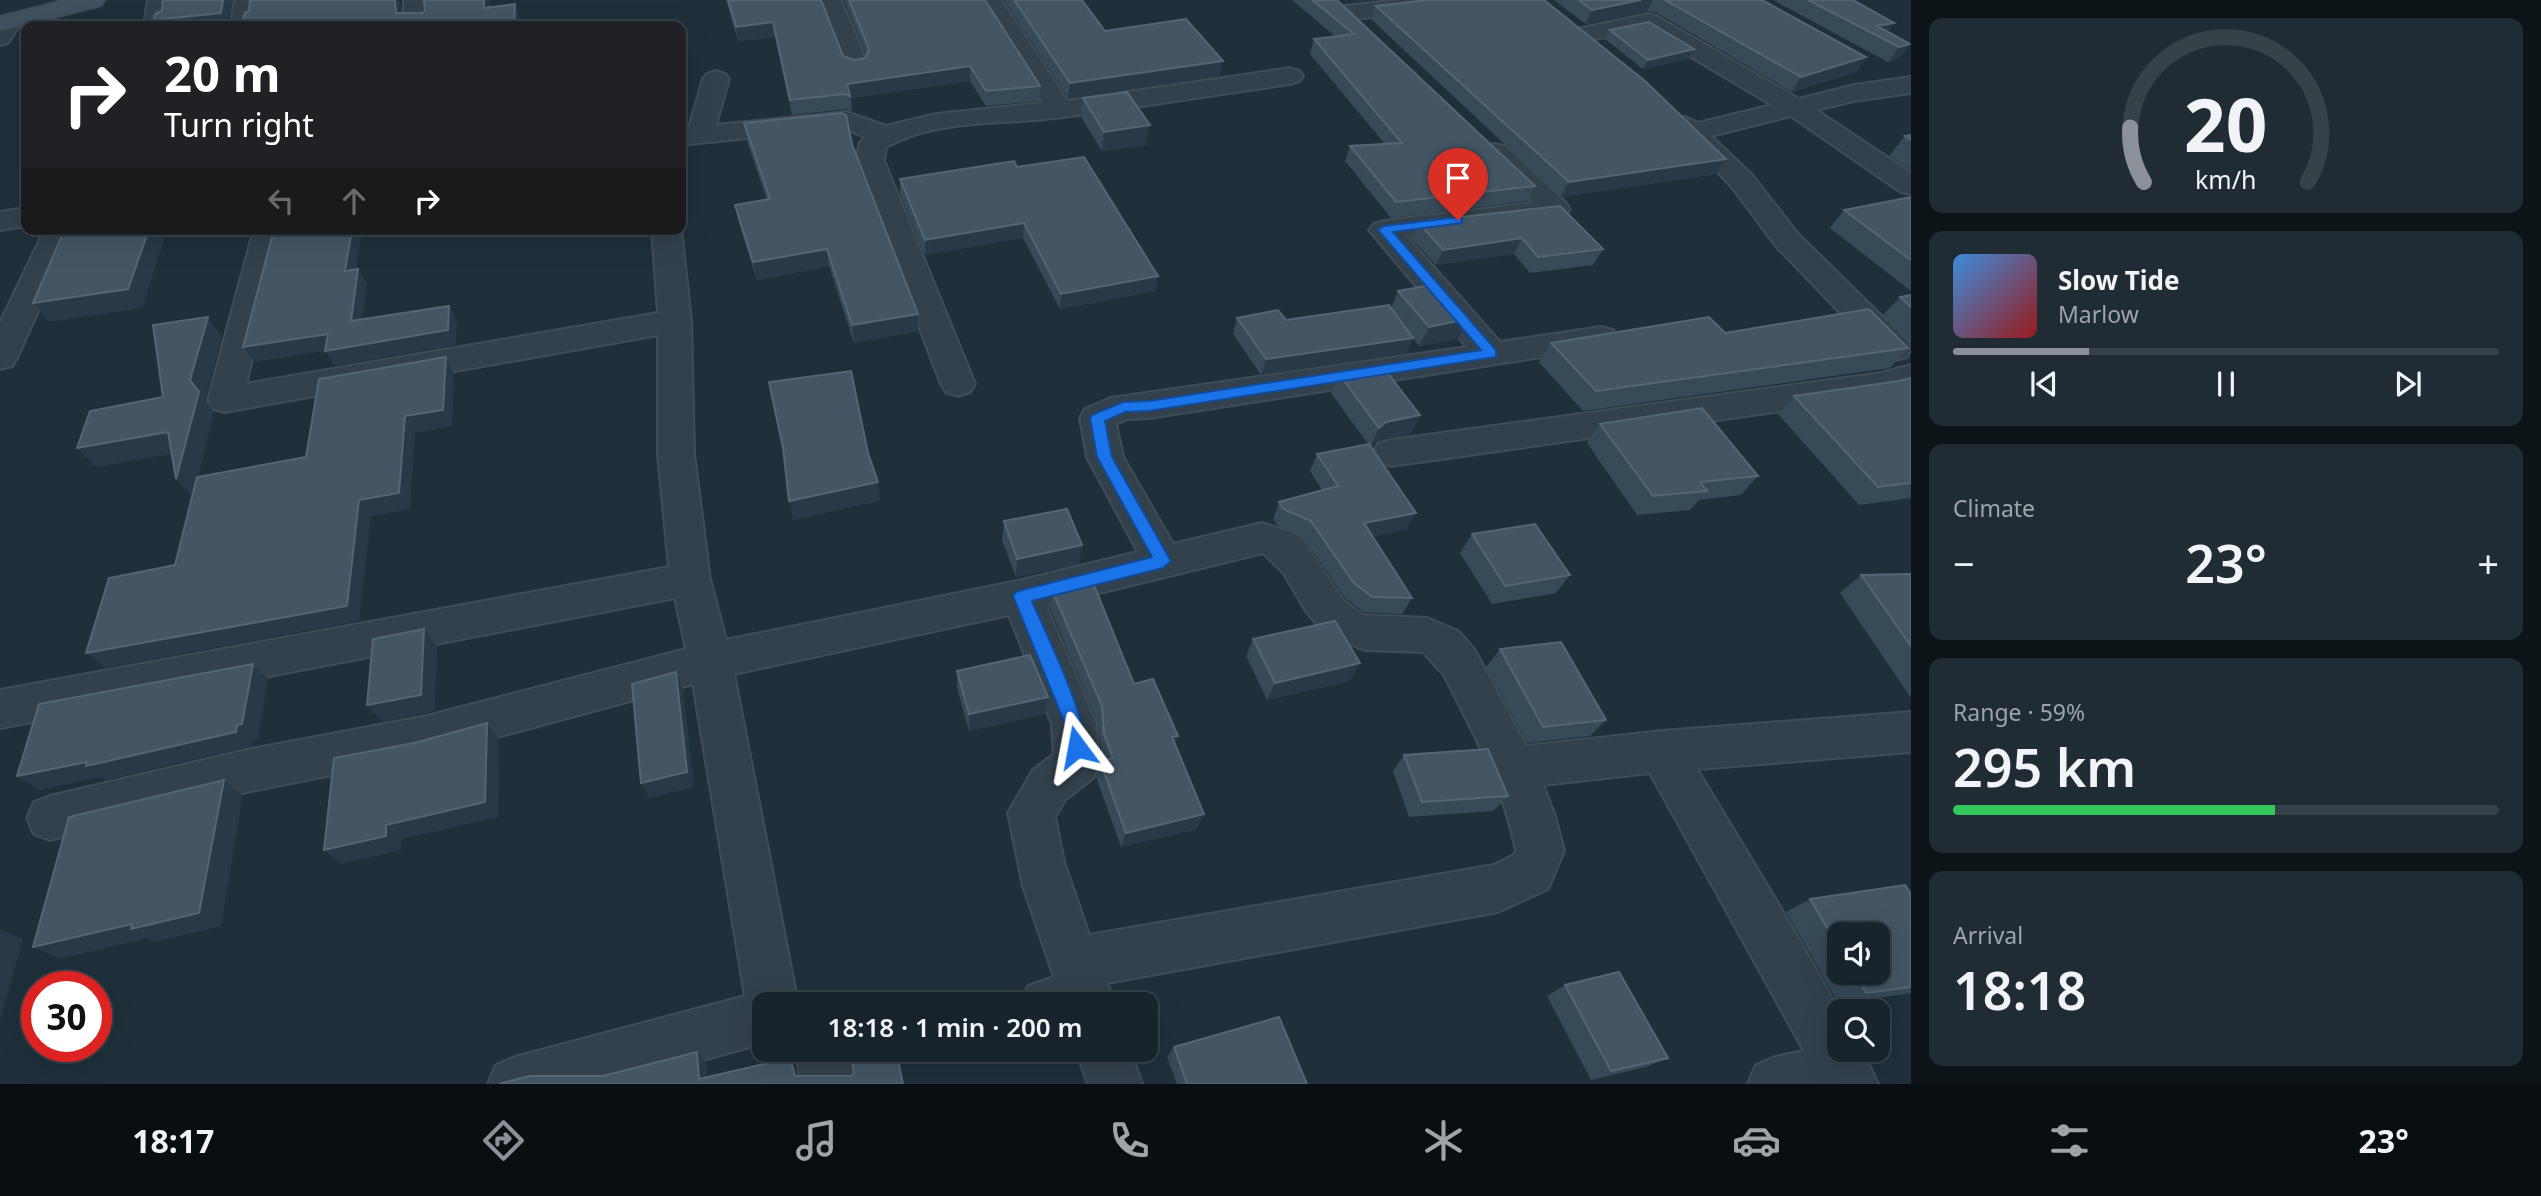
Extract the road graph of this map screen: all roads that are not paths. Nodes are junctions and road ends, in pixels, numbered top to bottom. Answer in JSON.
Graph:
{"nodes":[{"id":1,"x":93,"y":0,"type":"edge"},
{"id":2,"x":159,"y":0,"type":"edge"},
{"id":3,"x":246,"y":0,"type":"edge"},
{"id":4,"x":415,"y":0,"type":"edge"},
{"id":5,"x":830,"y":0,"type":"edge"},
{"id":6,"x":990,"y":0,"type":"edge"},
{"id":7,"x":1461,"y":0,"type":"edge"},
{"id":8,"x":1339,"y":7,"type":"edge"},
{"id":9,"x":26,"y":21,"type":"edge"},
{"id":10,"x":157,"y":21,"type":"edge"},
{"id":11,"x":243,"y":21,"type":"edge"},
{"id":12,"x":416,"y":21,"type":"edge"},
{"id":13,"x":21,"y":22,"type":"edge"},
{"id":14,"x":3,"y":28,"type":"edge"},
{"id":15,"x":1581,"y":35,"type":"edge"},
{"id":16,"x":1376,"y":41,"type":"edge"},
{"id":17,"x":856,"y":65,"type":"edge"},
{"id":18,"x":1871,"y":66,"type":"dead end"},
{"id":19,"x":1290,"y":76,"type":"dead end"},
{"id":20,"x":716,"y":79,"type":"dead end"},
{"id":21,"x":1909,"y":85,"type":"edge"},
{"id":22,"x":1666,"y":106,"type":"edge"},
{"id":23,"x":1796,"y":108,"type":"junction"},
{"id":24,"x":1060,"y":110,"type":"junction"},
{"id":25,"x":1693,"y":132,"type":"junction"},
{"id":26,"x":1476,"y":134,"type":"edge"},
{"id":27,"x":885,"y":135,"type":"junction"},
{"id":28,"x":690,"y":136,"type":"edge"},
{"id":29,"x":1911,"y":186,"type":"edge"},
{"id":30,"x":21,"y":218,"type":"edge"},
{"id":31,"x":0,"y":221,"type":"edge"},
{"id":32,"x":57,"y":235,"type":"edge"},
{"id":33,"x":267,"y":235,"type":"edge"},
{"id":34,"x":668,"y":235,"type":"edge"},
{"id":35,"x":675,"y":321,"type":"junction"},
{"id":36,"x":1637,"y":333,"type":"edge"},
{"id":37,"x":1492,"y":353,"type":"junction"},
{"id":38,"x":0,"y":358,"type":"edge"},
{"id":39,"x":1911,"y":366,"type":"edge"},
{"id":40,"x":1911,"y":377,"type":"edge"},
{"id":41,"x":958,"y":384,"type":"dead end"},
{"id":42,"x":1391,"y":453,"type":"dead end"},
{"id":43,"x":1163,"y":561,"type":"junction"},
{"id":44,"x":690,"y":579,"type":"junction"},
{"id":45,"x":1022,"y":596,"type":"junction"},
{"id":46,"x":710,"y":661,"type":"junction"},
{"id":47,"x":0,"y":709,"type":"edge"},
{"id":48,"x":1909,"y":735,"type":"edge"},
{"id":49,"x":1662,"y":751,"type":"junction"},
{"id":50,"x":1514,"y":768,"type":"junction"},
{"id":51,"x":50,"y":818,"type":"dead end"},
{"id":52,"x":770,"y":992,"type":"edge"},
{"id":53,"x":1074,"y":992,"type":"edge"},
{"id":54,"x":1078,"y":992,"type":"edge"},
{"id":55,"x":752,"y":1020,"type":"edge"},
{"id":56,"x":825,"y":1062,"type":"edge"},
{"id":57,"x":1107,"y":1062,"type":"edge"},
{"id":58,"x":1848,"y":1078,"type":"edge"},
{"id":59,"x":515,"y":1084,"type":"edge"},
{"id":60,"x":828,"y":1084,"type":"edge"},
{"id":61,"x":1115,"y":1084,"type":"edge"},
{"id":62,"x":1775,"y":1084,"type":"edge"}],
"edges":[{"from":1,"to":9,"type":"street"},
{"from":2,"to":10,"type":"street"},
{"from":3,"to":11,"type":"street"},
{"from":4,"to":12,"type":"street"},
{"from":5,"to":17,"type":"street"},
{"from":6,"to":24,"type":"street"},
{"from":7,"to":8,"type":"street"},
{"from":8,"to":16,"type":"street"},
{"from":13,"to":14,"type":"street"},
{"from":15,"to":23,"type":"street"},
{"from":18,"to":21,"type":"street"},
{"from":19,"to":24,"type":"street"},
{"from":20,"to":28,"type":"street"},
{"from":21,"to":23,"type":"street"},
{"from":22,"to":25,"type":"street"},
{"from":23,"to":25,"type":"street"},
{"from":23,"to":29,"type":"street"},
{"from":24,"to":27,"type":"street"},
{"from":25,"to":39,"type":"street"},
{"from":26,"to":37,"type":"street"},
{"from":27,"to":28,"type":"street"},
{"from":27,"to":41,"type":"street"},
{"from":30,"to":31,"type":"street"},
{"from":32,"to":38,"type":"street"},
{"from":33,"to":35,"type":"street"},
{"from":34,"to":35,"type":"street"},
{"from":35,"to":44,"type":"street"},
{"from":36,"to":37,"type":"street"},
{"from":37,"to":43,"type":"street"},
{"from":40,"to":42,"type":"street"},
{"from":43,"to":45,"type":"street"},
{"from":43,"to":50,"type":"street"},
{"from":44,"to":46,"type":"street"},
{"from":44,"to":47,"type":"street"},
{"from":45,"to":46,"type":"street"},
{"from":45,"to":53,"type":"street"},
{"from":46,"to":51,"type":"street"},
{"from":46,"to":52,"type":"street"},
{"from":48,"to":49,"type":"street"},
{"from":49,"to":50,"type":"street"},
{"from":49,"to":58,"type":"street"},
{"from":50,"to":54,"type":"street"},
{"from":55,"to":59,"type":"street"},
{"from":56,"to":60,"type":"street"},
{"from":57,"to":61,"type":"street"},
{"from":58,"to":62,"type":"street"}]}
